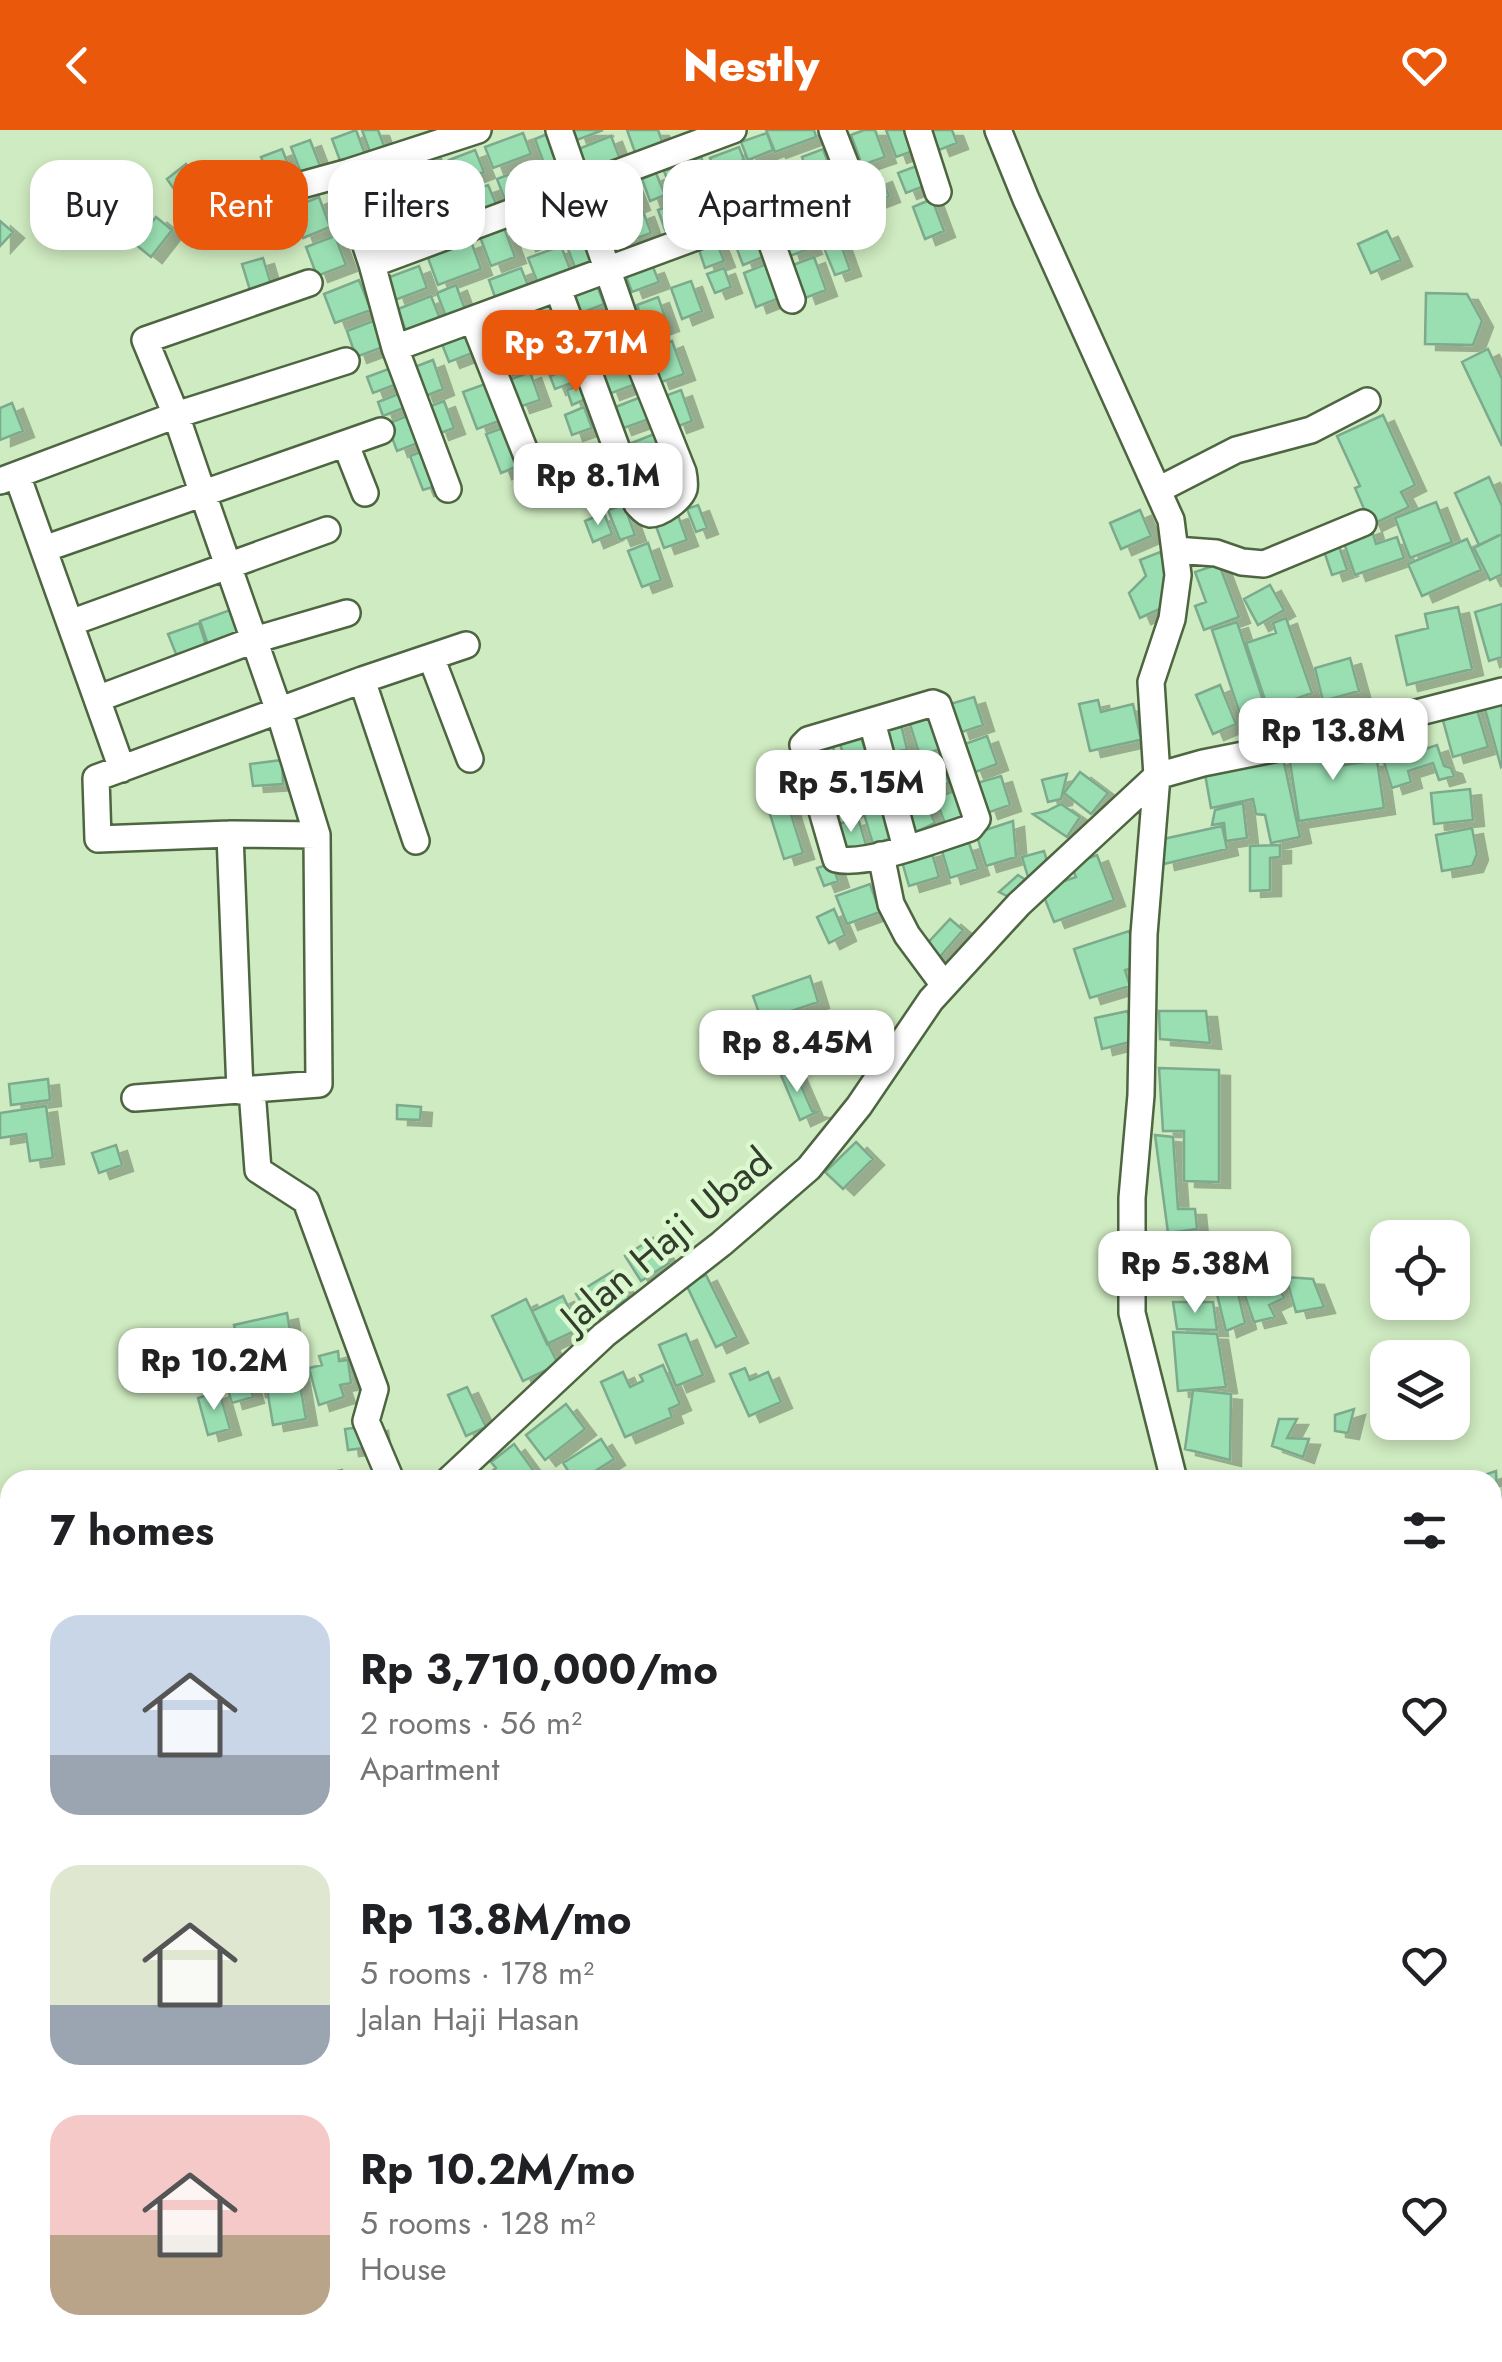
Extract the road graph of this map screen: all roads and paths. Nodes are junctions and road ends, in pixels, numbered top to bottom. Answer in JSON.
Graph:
{"nodes":[{"id":1,"x":478,"y":130,"type":"edge"},
{"id":2,"x":558,"y":130,"type":"edge"},
{"id":3,"x":732,"y":130,"type":"edge"},
{"id":4,"x":832,"y":130,"type":"edge"},
{"id":5,"x":918,"y":130,"type":"edge"},
{"id":6,"x":998,"y":130,"type":"edge"},
{"id":7,"x":385,"y":160,"type":"edge"},
{"id":8,"x":569,"y":160,"type":"edge"},
{"id":9,"x":845,"y":160,"type":"edge"},
{"id":10,"x":643,"y":162,"type":"edge"},
{"id":11,"x":938,"y":192,"type":"dead end"},
{"id":12,"x":505,"y":214,"type":"edge"},
{"id":13,"x":663,"y":249,"type":"edge"},
{"id":14,"x":367,"y":250,"type":"edge"},
{"id":15,"x":600,"y":250,"type":"edge"},
{"id":16,"x":774,"y":250,"type":"edge"},
{"id":17,"x":372,"y":264,"type":"junction"},
{"id":18,"x":607,"y":270,"type":"junction"},
{"id":19,"x":309,"y":283,"type":"dead end"},
{"id":20,"x":558,"y":289,"type":"junction"},
{"id":21,"x":792,"y":300,"type":"dead end"},
{"id":22,"x":472,"y":320,"type":"junction"},
{"id":23,"x":633,"y":344,"type":"junction"},
{"id":24,"x":395,"y":348,"type":"junction"},
{"id":25,"x":346,"y":361,"type":"dead end"},
{"id":26,"x":584,"y":364,"type":"junction"},
{"id":27,"x":1367,"y":401,"type":"dead end"},
{"id":28,"x":176,"y":415,"type":"junction"},
{"id":29,"x":381,"y":431,"type":"dead end"},
{"id":30,"x":346,"y":445,"type":"junction"},
{"id":31,"x":532,"y":469,"type":"dead end"},
{"id":32,"x":9,"y":478,"type":"edge"},
{"id":33,"x":448,"y":488,"type":"dead end"},
{"id":34,"x":1158,"y":490,"type":"junction"},
{"id":35,"x":365,"y":493,"type":"dead end"},
{"id":36,"x":204,"y":494,"type":"junction"},
{"id":37,"x":1363,"y":522,"type":"dead end"},
{"id":38,"x":327,"y":530,"type":"dead end"},
{"id":39,"x":44,"y":549,"type":"junction"},
{"id":40,"x":1175,"y":550,"type":"junction"},
{"id":41,"x":228,"y":566,"type":"junction"},
{"id":42,"x":347,"y":613,"type":"dead end"},
{"id":43,"x":70,"y":623,"type":"junction"},
{"id":44,"x":254,"y":640,"type":"junction"},
{"id":45,"x":466,"y":645,"type":"dead end"},
{"id":46,"x":431,"y":656,"type":"junction"},
{"id":47,"x":362,"y":680,"type":"junction"},
{"id":48,"x":1502,"y":691,"type":"edge"},
{"id":49,"x":97,"y":699,"type":"junction"},
{"id":50,"x":279,"y":710,"type":"junction"},
{"id":51,"x":872,"y":722,"type":"junction"},
{"id":52,"x":470,"y":759,"type":"dead end"},
{"id":53,"x":122,"y":769,"type":"junction"},
{"id":54,"x":1156,"y":776,"type":"junction"},
{"id":55,"x":230,"y":834,"type":"junction"},
{"id":56,"x":317,"y":835,"type":"junction"},
{"id":57,"x":416,"y":841,"type":"dead end"},
{"id":58,"x":894,"y":851,"type":"junction"},
{"id":59,"x":944,"y":985,"type":"junction"},
{"id":60,"x":246,"y":1090,"type":"junction"},
{"id":61,"x":135,"y":1098,"type":"dead end"},
{"id":62,"x":387,"y":1470,"type":"edge"},
{"id":63,"x":460,"y":1470,"type":"edge"},
{"id":64,"x":1171,"y":1470,"type":"edge"}],
"edges":[{"from":1,"to":7,"type":"street"},
{"from":2,"to":8,"type":"street"},
{"from":3,"to":10,"type":"street"},
{"from":4,"to":9,"type":"street"},
{"from":5,"to":11,"type":"street"},
{"from":6,"to":34,"type":"street"},
{"from":12,"to":17,"type":"street"},
{"from":13,"to":18,"type":"street"},
{"from":14,"to":17,"type":"street"},
{"from":15,"to":18,"type":"street"},
{"from":16,"to":21,"type":"street"},
{"from":17,"to":24,"type":"street"},
{"from":18,"to":20,"type":"street"},
{"from":18,"to":23,"type":"street"},
{"from":19,"to":28,"type":"street"},
{"from":20,"to":22,"type":"street"},
{"from":20,"to":26,"type":"street"},
{"from":22,"to":24,"type":"street"},
{"from":22,"to":31,"type":"street"},
{"from":23,"to":26,"type":"street"},
{"from":23,"to":26,"type":"street"},
{"from":24,"to":33,"type":"street"},
{"from":25,"to":28,"type":"street"},
{"from":27,"to":34,"type":"street"},
{"from":28,"to":32,"type":"street"},
{"from":28,"to":36,"type":"street"},
{"from":29,"to":30,"type":"street"},
{"from":30,"to":35,"type":"street"},
{"from":30,"to":36,"type":"street"},
{"from":32,"to":39,"type":"street"},
{"from":34,"to":40,"type":"street"},
{"from":36,"to":39,"type":"street"},
{"from":36,"to":41,"type":"street"},
{"from":37,"to":40,"type":"street"},
{"from":38,"to":41,"type":"street"},
{"from":39,"to":43,"type":"street"},
{"from":40,"to":54,"type":"street"},
{"from":41,"to":43,"type":"street"},
{"from":41,"to":44,"type":"street"},
{"from":42,"to":44,"type":"street"},
{"from":43,"to":49,"type":"street"},
{"from":44,"to":49,"type":"street"},
{"from":44,"to":50,"type":"street"},
{"from":45,"to":46,"type":"street"},
{"from":46,"to":47,"type":"street"},
{"from":46,"to":52,"type":"street"},
{"from":47,"to":50,"type":"street"},
{"from":47,"to":57,"type":"street"},
{"from":48,"to":54,"type":"street"},
{"from":49,"to":53,"type":"street"},
{"from":50,"to":53,"type":"street"},
{"from":50,"to":56,"type":"street"},
{"from":51,"to":58,"type":"street"},
{"from":51,"to":58,"type":"street"},
{"from":51,"to":58,"type":"street"},
{"from":53,"to":55,"type":"street"},
{"from":54,"to":59,"type":"street","name":"Jalan Haji Ubad"},
{"from":54,"to":64,"type":"street"},
{"from":55,"to":56,"type":"street"},
{"from":55,"to":60,"type":"street"},
{"from":56,"to":60,"type":"street"},
{"from":58,"to":59,"type":"street"},
{"from":59,"to":63,"type":"street","name":"Jalan Haji Ubad"},
{"from":60,"to":61,"type":"street"},
{"from":60,"to":62,"type":"street"}]}
